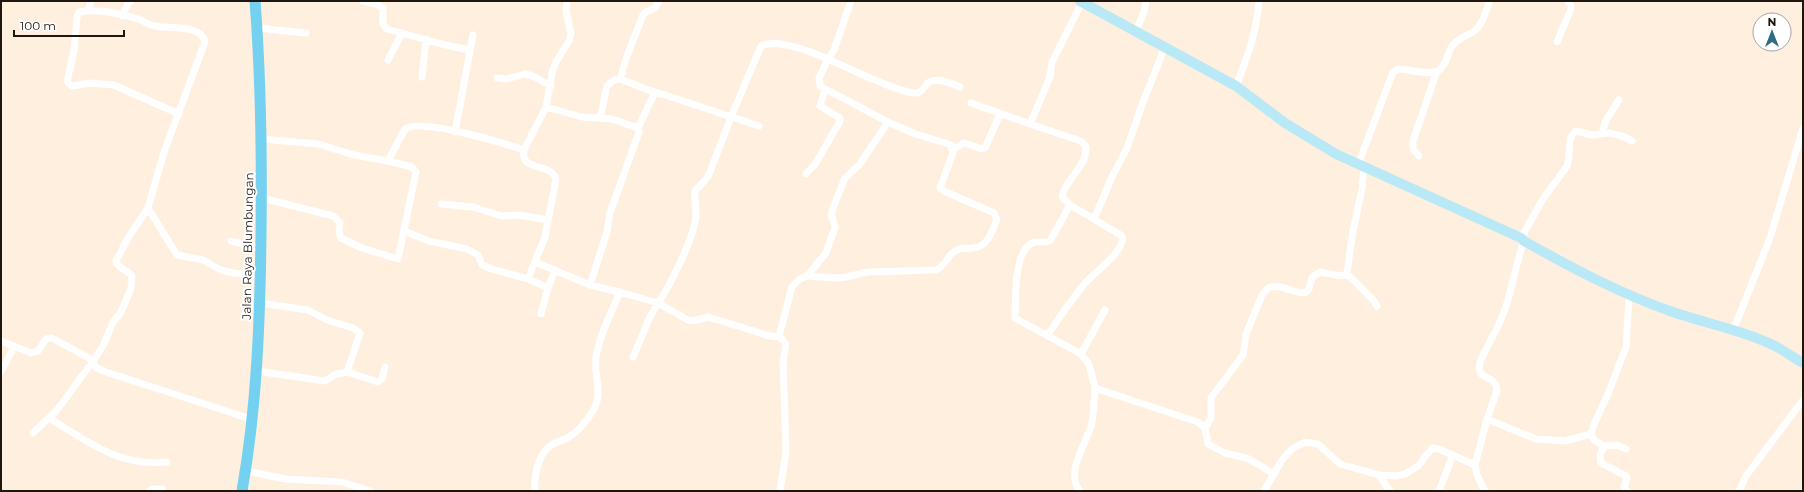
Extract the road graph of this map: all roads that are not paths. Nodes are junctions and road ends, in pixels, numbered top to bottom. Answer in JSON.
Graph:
{"nodes":[{"id":1,"x":91,"y":1,"type":"edge"},
{"id":2,"x":131,"y":1,"type":"edge"},
{"id":3,"x":255,"y":1,"type":"edge"},
{"id":4,"x":363,"y":1,"type":"edge"},
{"id":5,"x":567,"y":1,"type":"edge"},
{"id":6,"x":659,"y":1,"type":"edge"},
{"id":7,"x":851,"y":1,"type":"edge"},
{"id":8,"x":1146,"y":1,"type":"edge"},
{"id":9,"x":1259,"y":1,"type":"edge"},
{"id":10,"x":1489,"y":1,"type":"edge"},
{"id":11,"x":1568,"y":1,"type":"edge"},
{"id":12,"x":1081,"y":2,"type":"edge"},
{"id":13,"x":88,"y":11,"type":"junction"},
{"id":14,"x":122,"y":16,"type":"junction"},
{"id":15,"x":258,"y":28,"type":"junction"},
{"id":16,"x":1136,"y":31,"type":"junction"},
{"id":17,"x":402,"y":32,"type":"junction"},
{"id":18,"x":306,"y":33,"type":"dead end"},
{"id":19,"x":473,"y":35,"type":"dead end"},
{"id":20,"x":426,"y":39,"type":"junction"},
{"id":21,"x":1557,"y":42,"type":"dead end"},
{"id":22,"x":1165,"y":47,"type":"junction"},
{"id":23,"x":469,"y":50,"type":"junction"},
{"id":24,"x":828,"y":59,"type":"junction"},
{"id":25,"x":388,"y":60,"type":"dead end"},
{"id":26,"x":1437,"y":71,"type":"junction"},
{"id":27,"x":422,"y":77,"type":"dead end"},
{"id":28,"x":497,"y":78,"type":"dead end"},
{"id":29,"x":620,"y":79,"type":"junction"},
{"id":30,"x":551,"y":86,"type":"junction"},
{"id":31,"x":1236,"y":86,"type":"junction"},
{"id":32,"x":960,"y":87,"type":"dead end"},
{"id":33,"x":825,"y":90,"type":"junction"},
{"id":34,"x":655,"y":92,"type":"junction"},
{"id":35,"x":1619,"y":100,"type":"dead end"},
{"id":36,"x":971,"y":103,"type":"dead end"},
{"id":37,"x":546,"y":107,"type":"junction"},
{"id":38,"x":179,"y":114,"type":"junction"},
{"id":39,"x":1000,"y":114,"type":"junction"},
{"id":40,"x":731,"y":117,"type":"junction"},
{"id":41,"x":600,"y":118,"type":"junction"},
{"id":42,"x":888,"y":122,"type":"junction"},
{"id":43,"x":1030,"y":124,"type":"junction"},
{"id":44,"x":759,"y":126,"type":"dead end"},
{"id":45,"x":638,"y":128,"type":"junction"},
{"id":46,"x":1803,"y":128,"type":"edge"},
{"id":47,"x":455,"y":132,"type":"junction"},
{"id":48,"x":1602,"y":133,"type":"junction"},
{"id":49,"x":262,"y":139,"type":"junction"},
{"id":50,"x":1632,"y":142,"type":"dead end"},
{"id":51,"x":953,"y":149,"type":"junction"},
{"id":52,"x":524,"y":150,"type":"junction"},
{"id":53,"x":1419,"y":156,"type":"dead end"},
{"id":54,"x":388,"y":161,"type":"junction"},
{"id":55,"x":1361,"y":167,"type":"junction"},
{"id":56,"x":806,"y":174,"type":"dead end"},
{"id":57,"x":262,"y":198,"type":"junction"},
{"id":58,"x":441,"y":204,"type":"dead end"},
{"id":59,"x":1070,"y":205,"type":"junction"},
{"id":60,"x":148,"y":208,"type":"junction"},
{"id":61,"x":1094,"y":219,"type":"junction"},
{"id":62,"x":548,"y":220,"type":"junction"},
{"id":63,"x":404,"y":231,"type":"junction"},
{"id":64,"x":1523,"y":240,"type":"junction"},
{"id":65,"x":231,"y":241,"type":"dead end"},
{"id":66,"x":261,"y":248,"type":"junction"},
{"id":67,"x":535,"y":262,"type":"junction"},
{"id":68,"x":556,"y":270,"type":"junction"},
{"id":69,"x":1347,"y":274,"type":"junction"},
{"id":70,"x":261,"y":276,"type":"junction"},
{"id":71,"x":807,"y":276,"type":"junction"},
{"id":72,"x":528,"y":279,"type":"junction"},
{"id":73,"x":590,"y":285,"type":"junction"},
{"id":74,"x":548,"y":288,"type":"junction"},
{"id":75,"x":620,"y":292,"type":"junction"},
{"id":76,"x":1629,"y":295,"type":"junction"},
{"id":77,"x":260,"y":303,"type":"junction"},
{"id":78,"x":658,"y":303,"type":"junction"},
{"id":79,"x":1377,"y":306,"type":"dead end"},
{"id":80,"x":1105,"y":310,"type":"dead end"},
{"id":81,"x":541,"y":314,"type":"dead end"},
{"id":82,"x":1734,"y":331,"type":"junction"},
{"id":83,"x":1048,"y":334,"type":"junction"},
{"id":84,"x":780,"y":337,"type":"junction"},
{"id":85,"x":1,"y":341,"type":"edge"},
{"id":86,"x":14,"y":347,"type":"junction"},
{"id":87,"x":1081,"y":354,"type":"junction"},
{"id":88,"x":633,"y":357,"type":"dead end"},
{"id":89,"x":93,"y":361,"type":"junction"},
{"id":90,"x":1803,"y":363,"type":"edge"},
{"id":91,"x":385,"y":367,"type":"dead end"},
{"id":92,"x":257,"y":371,"type":"junction"},
{"id":93,"x":1,"y":372,"type":"edge"},
{"id":94,"x":347,"y":372,"type":"junction"},
{"id":95,"x":1095,"y":388,"type":"junction"},
{"id":96,"x":1803,"y":400,"type":"edge"},
{"id":97,"x":49,"y":418,"type":"junction"},
{"id":98,"x":251,"y":419,"type":"junction"},
{"id":99,"x":1487,"y":419,"type":"junction"},
{"id":100,"x":1205,"y":428,"type":"junction"},
{"id":101,"x":33,"y":433,"type":"dead end"},
{"id":102,"x":1591,"y":434,"type":"junction"},
{"id":103,"x":1604,"y":446,"type":"junction"},
{"id":104,"x":1626,"y":449,"type":"dead end"},
{"id":105,"x":1453,"y":455,"type":"junction"},
{"id":106,"x":167,"y":462,"type":"dead end"},
{"id":107,"x":1475,"y":465,"type":"junction"},
{"id":108,"x":246,"y":471,"type":"junction"},
{"id":109,"x":1274,"y":474,"type":"junction"},
{"id":110,"x":1379,"y":475,"type":"junction"},
{"id":111,"x":162,"y":489,"type":"dead end"},
{"id":112,"x":150,"y":491,"type":"edge"},
{"id":113,"x":242,"y":491,"type":"edge"},
{"id":114,"x":370,"y":491,"type":"edge"},
{"id":115,"x":535,"y":491,"type":"edge"},
{"id":116,"x":780,"y":491,"type":"edge"},
{"id":117,"x":1080,"y":491,"type":"edge"},
{"id":118,"x":1264,"y":491,"type":"edge"},
{"id":119,"x":1390,"y":491,"type":"edge"},
{"id":120,"x":1439,"y":491,"type":"edge"},
{"id":121,"x":1485,"y":491,"type":"edge"},
{"id":122,"x":1627,"y":491,"type":"edge"},
{"id":123,"x":1738,"y":491,"type":"edge"}],
"edges":[{"from":1,"to":13,"type":"street"},
{"from":2,"to":14,"type":"street"},
{"from":3,"to":15,"type":"main road","name":"Jalan Raya Blumbungan"},
{"from":4,"to":17,"type":"street"},
{"from":5,"to":30,"type":"street"},
{"from":6,"to":29,"type":"street"},
{"from":7,"to":24,"type":"street"},
{"from":8,"to":16,"type":"street"},
{"from":9,"to":31,"type":"street"},
{"from":10,"to":26,"type":"street"},
{"from":11,"to":21,"type":"street"},
{"from":12,"to":16,"type":"street"},
{"from":12,"to":43,"type":"street"},
{"from":13,"to":14,"type":"street"},
{"from":13,"to":38,"type":"street"},
{"from":14,"to":38,"type":"street"},
{"from":15,"to":18,"type":"street"},
{"from":15,"to":49,"type":"main road","name":"Jalan Raya Blumbungan"},
{"from":16,"to":22,"type":"street"},
{"from":17,"to":20,"type":"street"},
{"from":17,"to":25,"type":"street"},
{"from":19,"to":23,"type":"street"},
{"from":20,"to":23,"type":"street"},
{"from":20,"to":27,"type":"street"},
{"from":22,"to":31,"type":"street"},
{"from":22,"to":61,"type":"street"},
{"from":23,"to":47,"type":"street"},
{"from":24,"to":32,"type":"street"},
{"from":24,"to":33,"type":"street"},
{"from":24,"to":40,"type":"street"},
{"from":26,"to":53,"type":"street"},
{"from":26,"to":55,"type":"street"},
{"from":28,"to":30,"type":"street"},
{"from":29,"to":34,"type":"street"},
{"from":29,"to":41,"type":"street"},
{"from":30,"to":37,"type":"street"},
{"from":31,"to":55,"type":"street"},
{"from":33,"to":42,"type":"street"},
{"from":33,"to":56,"type":"street"},
{"from":34,"to":40,"type":"street"},
{"from":34,"to":45,"type":"street"},
{"from":35,"to":48,"type":"street"},
{"from":36,"to":39,"type":"street"},
{"from":37,"to":41,"type":"street"},
{"from":37,"to":52,"type":"street"},
{"from":38,"to":60,"type":"street"},
{"from":39,"to":43,"type":"street"},
{"from":39,"to":51,"type":"street"},
{"from":40,"to":44,"type":"street"},
{"from":40,"to":78,"type":"street"},
{"from":41,"to":45,"type":"street"},
{"from":42,"to":51,"type":"street"},
{"from":42,"to":71,"type":"street"},
{"from":43,"to":59,"type":"street"},
{"from":45,"to":73,"type":"street"},
{"from":46,"to":82,"type":"street"},
{"from":47,"to":52,"type":"street"},
{"from":47,"to":54,"type":"street"},
{"from":48,"to":50,"type":"street"},
{"from":48,"to":64,"type":"street"},
{"from":49,"to":54,"type":"street"},
{"from":49,"to":57,"type":"main road","name":"Jalan Raya Blumbungan"},
{"from":51,"to":71,"type":"street"},
{"from":52,"to":62,"type":"street"},
{"from":54,"to":63,"type":"street"},
{"from":55,"to":64,"type":"street"},
{"from":55,"to":69,"type":"street"},
{"from":57,"to":63,"type":"street"},
{"from":57,"to":66,"type":"main road","name":"Jalan Raya Blumbungan"},
{"from":58,"to":62,"type":"street"},
{"from":59,"to":61,"type":"street"},
{"from":59,"to":83,"type":"street"},
{"from":60,"to":70,"type":"street"},
{"from":60,"to":89,"type":"street"},
{"from":61,"to":83,"type":"street"},
{"from":62,"to":67,"type":"street"},
{"from":63,"to":72,"type":"street"},
{"from":64,"to":76,"type":"street"},
{"from":64,"to":99,"type":"street"},
{"from":65,"to":66,"type":"street"},
{"from":66,"to":70,"type":"main road","name":"Jalan Raya Blumbungan"},
{"from":67,"to":68,"type":"street"},
{"from":67,"to":72,"type":"street"},
{"from":68,"to":73,"type":"street"},
{"from":68,"to":74,"type":"street"},
{"from":69,"to":79,"type":"street"},
{"from":69,"to":100,"type":"street"},
{"from":70,"to":77,"type":"main road","name":"Jalan Raya Blumbungan"},
{"from":71,"to":84,"type":"street"},
{"from":72,"to":74,"type":"street"},
{"from":73,"to":75,"type":"street"},
{"from":74,"to":81,"type":"street"},
{"from":75,"to":78,"type":"street"},
{"from":75,"to":115,"type":"street"},
{"from":76,"to":82,"type":"street"},
{"from":76,"to":102,"type":"street"},
{"from":77,"to":92,"type":"main road","name":"Jalan Raya Blumbungan"},
{"from":77,"to":94,"type":"street"},
{"from":78,"to":84,"type":"street"},
{"from":78,"to":88,"type":"street"},
{"from":80,"to":87,"type":"street"},
{"from":82,"to":90,"type":"street"},
{"from":83,"to":87,"type":"street"},
{"from":84,"to":116,"type":"street"},
{"from":85,"to":86,"type":"street"},
{"from":86,"to":89,"type":"street"},
{"from":86,"to":93,"type":"street"},
{"from":87,"to":95,"type":"street"},
{"from":89,"to":97,"type":"street"},
{"from":89,"to":98,"type":"street"},
{"from":91,"to":94,"type":"street"},
{"from":92,"to":94,"type":"street"},
{"from":92,"to":98,"type":"main road","name":"Jalan Raya Blumbungan"},
{"from":95,"to":100,"type":"street"},
{"from":95,"to":117,"type":"street"},
{"from":96,"to":123,"type":"street"},
{"from":97,"to":101,"type":"street"},
{"from":97,"to":106,"type":"street"},
{"from":98,"to":108,"type":"main road","name":"Jalan Raya Blumbungan"},
{"from":99,"to":102,"type":"street"},
{"from":99,"to":107,"type":"street"},
{"from":100,"to":109,"type":"street"},
{"from":102,"to":103,"type":"street"},
{"from":103,"to":104,"type":"street"},
{"from":103,"to":122,"type":"street"},
{"from":105,"to":107,"type":"street"},
{"from":105,"to":110,"type":"street"},
{"from":105,"to":120,"type":"street"},
{"from":107,"to":121,"type":"street"},
{"from":108,"to":113,"type":"main road","name":"Jalan Raya Blumbungan"},
{"from":108,"to":114,"type":"street"},
{"from":109,"to":110,"type":"street"},
{"from":109,"to":118,"type":"street"},
{"from":110,"to":119,"type":"street"},
{"from":111,"to":112,"type":"street"}]}
